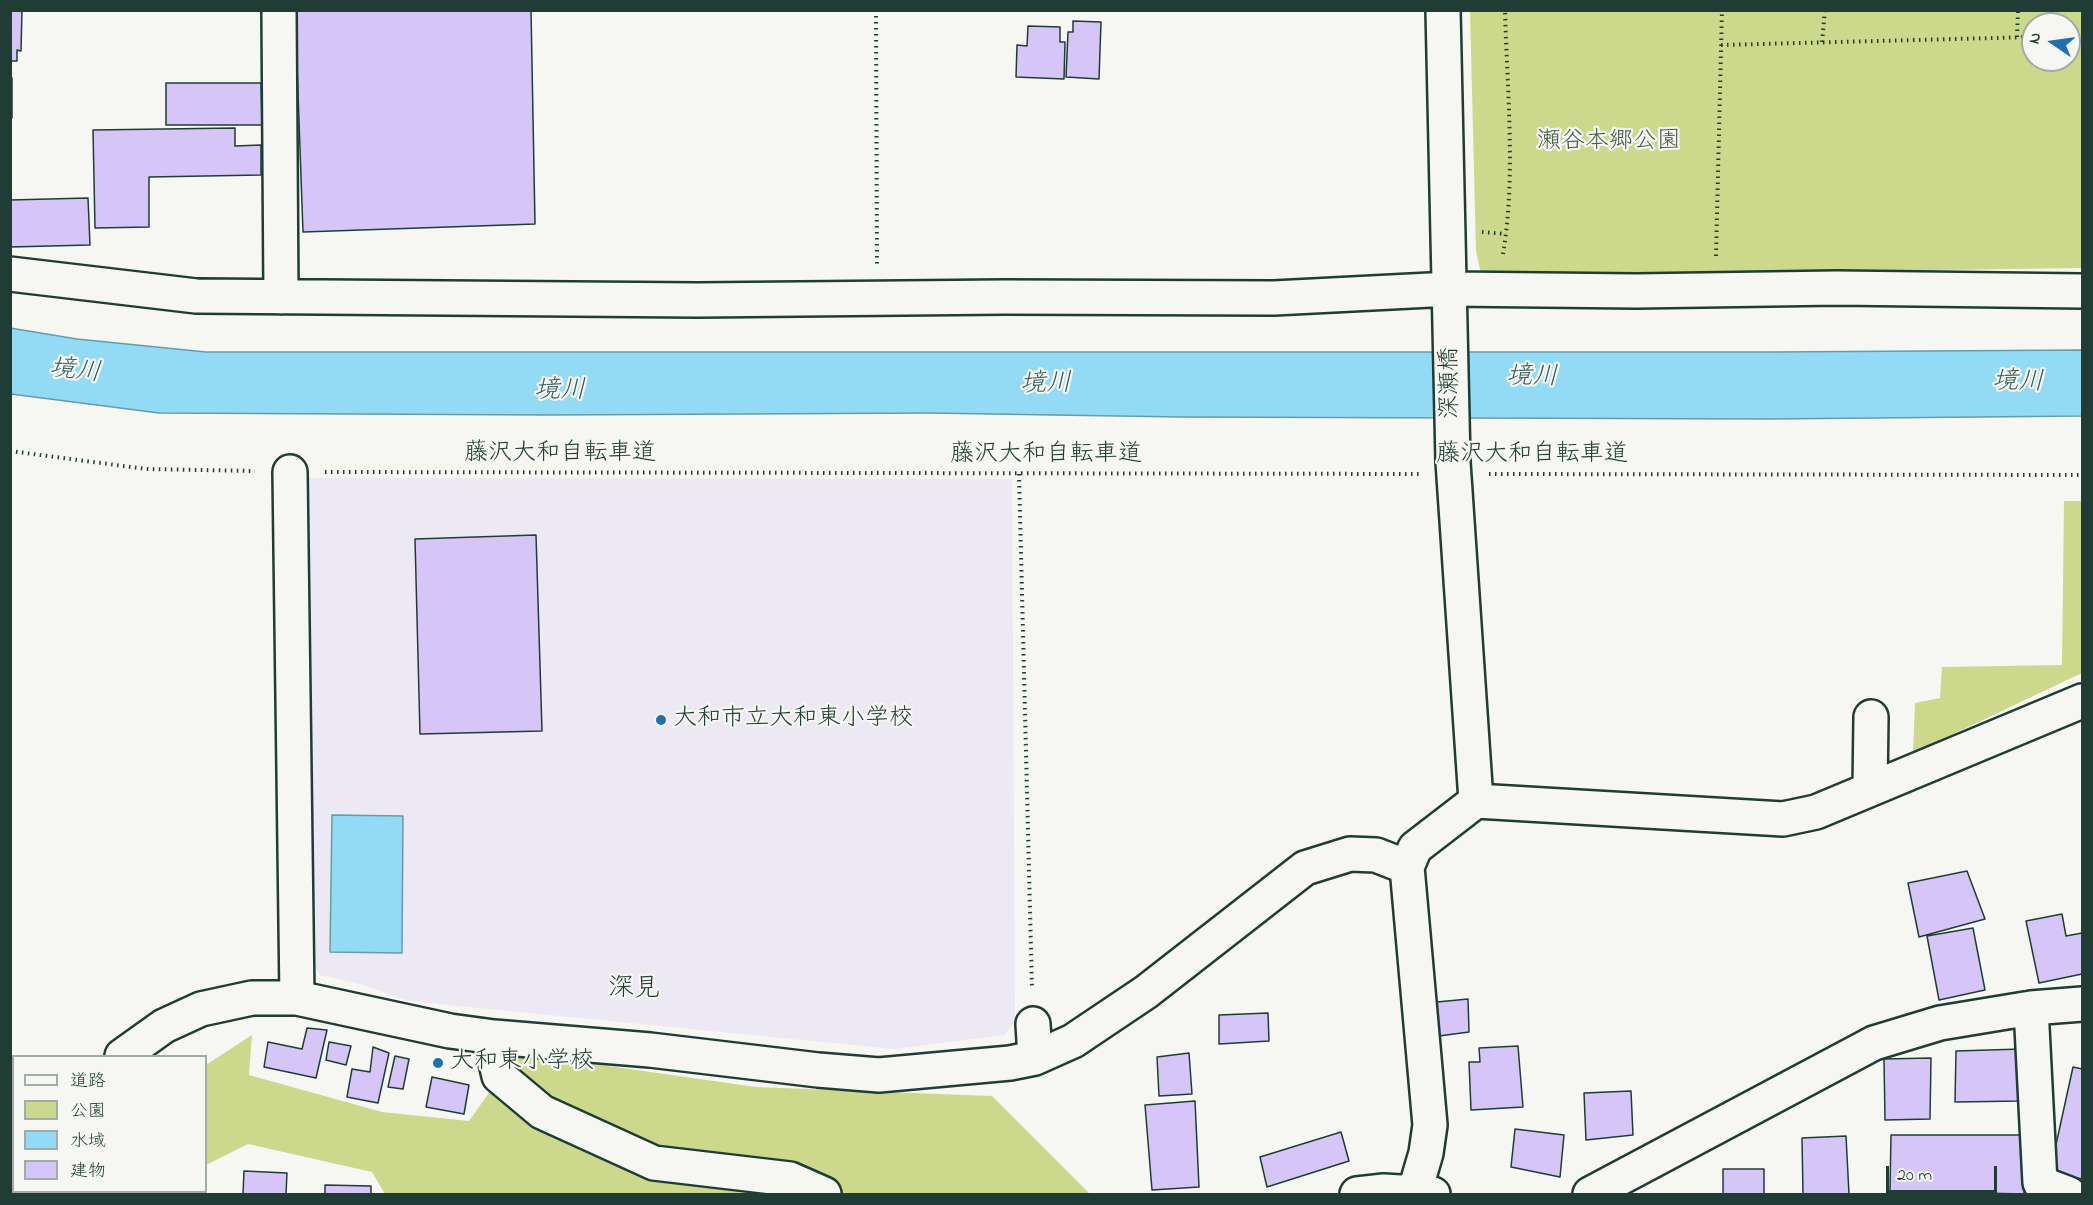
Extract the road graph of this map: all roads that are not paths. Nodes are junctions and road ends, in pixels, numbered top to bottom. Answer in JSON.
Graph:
{"nodes":[{"id":1,"x":279,"y":10,"type":"edge"},
{"id":2,"x":1443,"y":10,"type":"edge"},
{"id":3,"x":10,"y":274,"type":"edge"},
{"id":4,"x":2082,"y":291,"type":"edge"},
{"id":5,"x":1450,"y":296,"type":"junction"},
{"id":6,"x":280,"y":297,"type":"junction"},
{"id":7,"x":290,"y":472,"type":"road end"},
{"id":8,"x":2082,"y":700,"type":"edge"},
{"id":9,"x":1871,"y":717,"type":"dead end"},
{"id":10,"x":1870,"y":789,"type":"junction"},
{"id":11,"x":1476,"y":801,"type":"junction"},
{"id":12,"x":1407,"y":867,"type":"junction"},
{"id":13,"x":297,"y":998,"type":"junction"},
{"id":14,"x":2082,"y":1004,"type":"edge"},
{"id":15,"x":2031,"y":1008,"type":"junction"},
{"id":16,"x":1033,"y":1024,"type":"road end"},
{"id":17,"x":494,"y":1037,"type":"junction"},
{"id":18,"x":123,"y":1055,"type":"edge"},
{"id":19,"x":1035,"y":1058,"type":"junction"},
{"id":20,"x":1623,"y":1186,"type":"edge"},
{"id":21,"x":824,"y":1194,"type":"edge"},
{"id":22,"x":1357,"y":1194,"type":"edge"},
{"id":23,"x":1421,"y":1194,"type":"edge"},
{"id":24,"x":1590,"y":1194,"type":"edge"},
{"id":25,"x":2069,"y":1194,"type":"edge"}],
"edges":[{"from":1,"to":6,"type":"street"},
{"from":2,"to":5,"type":"street","name":"深瀬橋"},
{"from":3,"to":6,"type":"street"},
{"from":4,"to":5,"type":"street"},
{"from":5,"to":6,"type":"street"},
{"from":5,"to":11,"type":"street","name":"深瀬橋"},
{"from":7,"to":13,"type":"street"},
{"from":8,"to":10,"type":"street"},
{"from":9,"to":10,"type":"street"},
{"from":10,"to":11,"type":"street"},
{"from":11,"to":12,"type":"street"},
{"from":12,"to":19,"type":"street"},
{"from":12,"to":23,"type":"street"},
{"from":13,"to":17,"type":"street"},
{"from":13,"to":18,"type":"street"},
{"from":14,"to":15,"type":"street"},
{"from":15,"to":20,"type":"street"},
{"from":15,"to":25,"type":"street"},
{"from":16,"to":19,"type":"street"},
{"from":17,"to":19,"type":"street"},
{"from":17,"to":21,"type":"street"},
{"from":20,"to":24,"type":"street"},
{"from":22,"to":23,"type":"street"}]}
